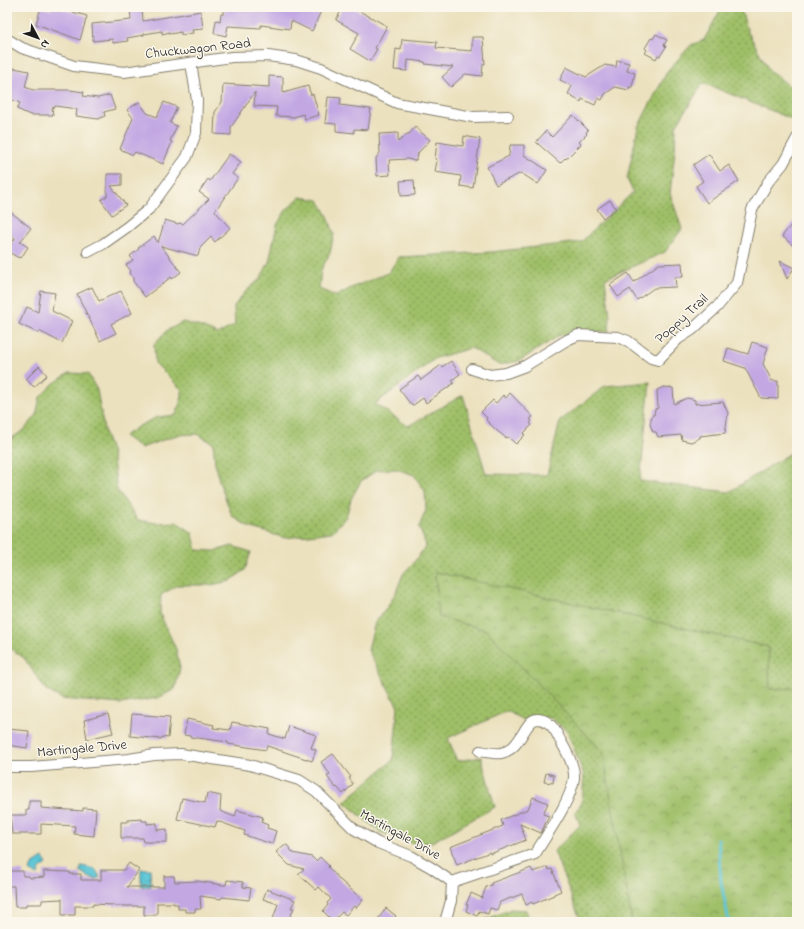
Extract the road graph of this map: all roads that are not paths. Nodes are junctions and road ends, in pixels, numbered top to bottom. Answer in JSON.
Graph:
{"nodes":[{"id":1,"x":7,"y":39,"type":"edge"},
{"id":2,"x":191,"y":63,"type":"junction"},
{"id":3,"x":508,"y":116,"type":"dead end"},
{"id":4,"x":797,"y":138,"type":"edge"},
{"id":5,"x":88,"y":252,"type":"dead end"},
{"id":6,"x":472,"y":369,"type":"dead end"},
{"id":7,"x":480,"y":751,"type":"dead end"},
{"id":8,"x":7,"y":767,"type":"edge"},
{"id":9,"x":452,"y":882,"type":"junction"},
{"id":10,"x":445,"y":922,"type":"edge"}],
"edges":[{"from":1,"to":2,"type":"street","name":"Chuckwagon Road"},
{"from":2,"to":3,"type":"street","name":"Chuckwagon Road"},
{"from":2,"to":5,"type":"street"},
{"from":4,"to":6,"type":"street","name":"Poppy Trail"},
{"from":7,"to":9,"type":"street"},
{"from":8,"to":9,"type":"street","name":"Martingale Drive"},
{"from":9,"to":10,"type":"street"}]}
